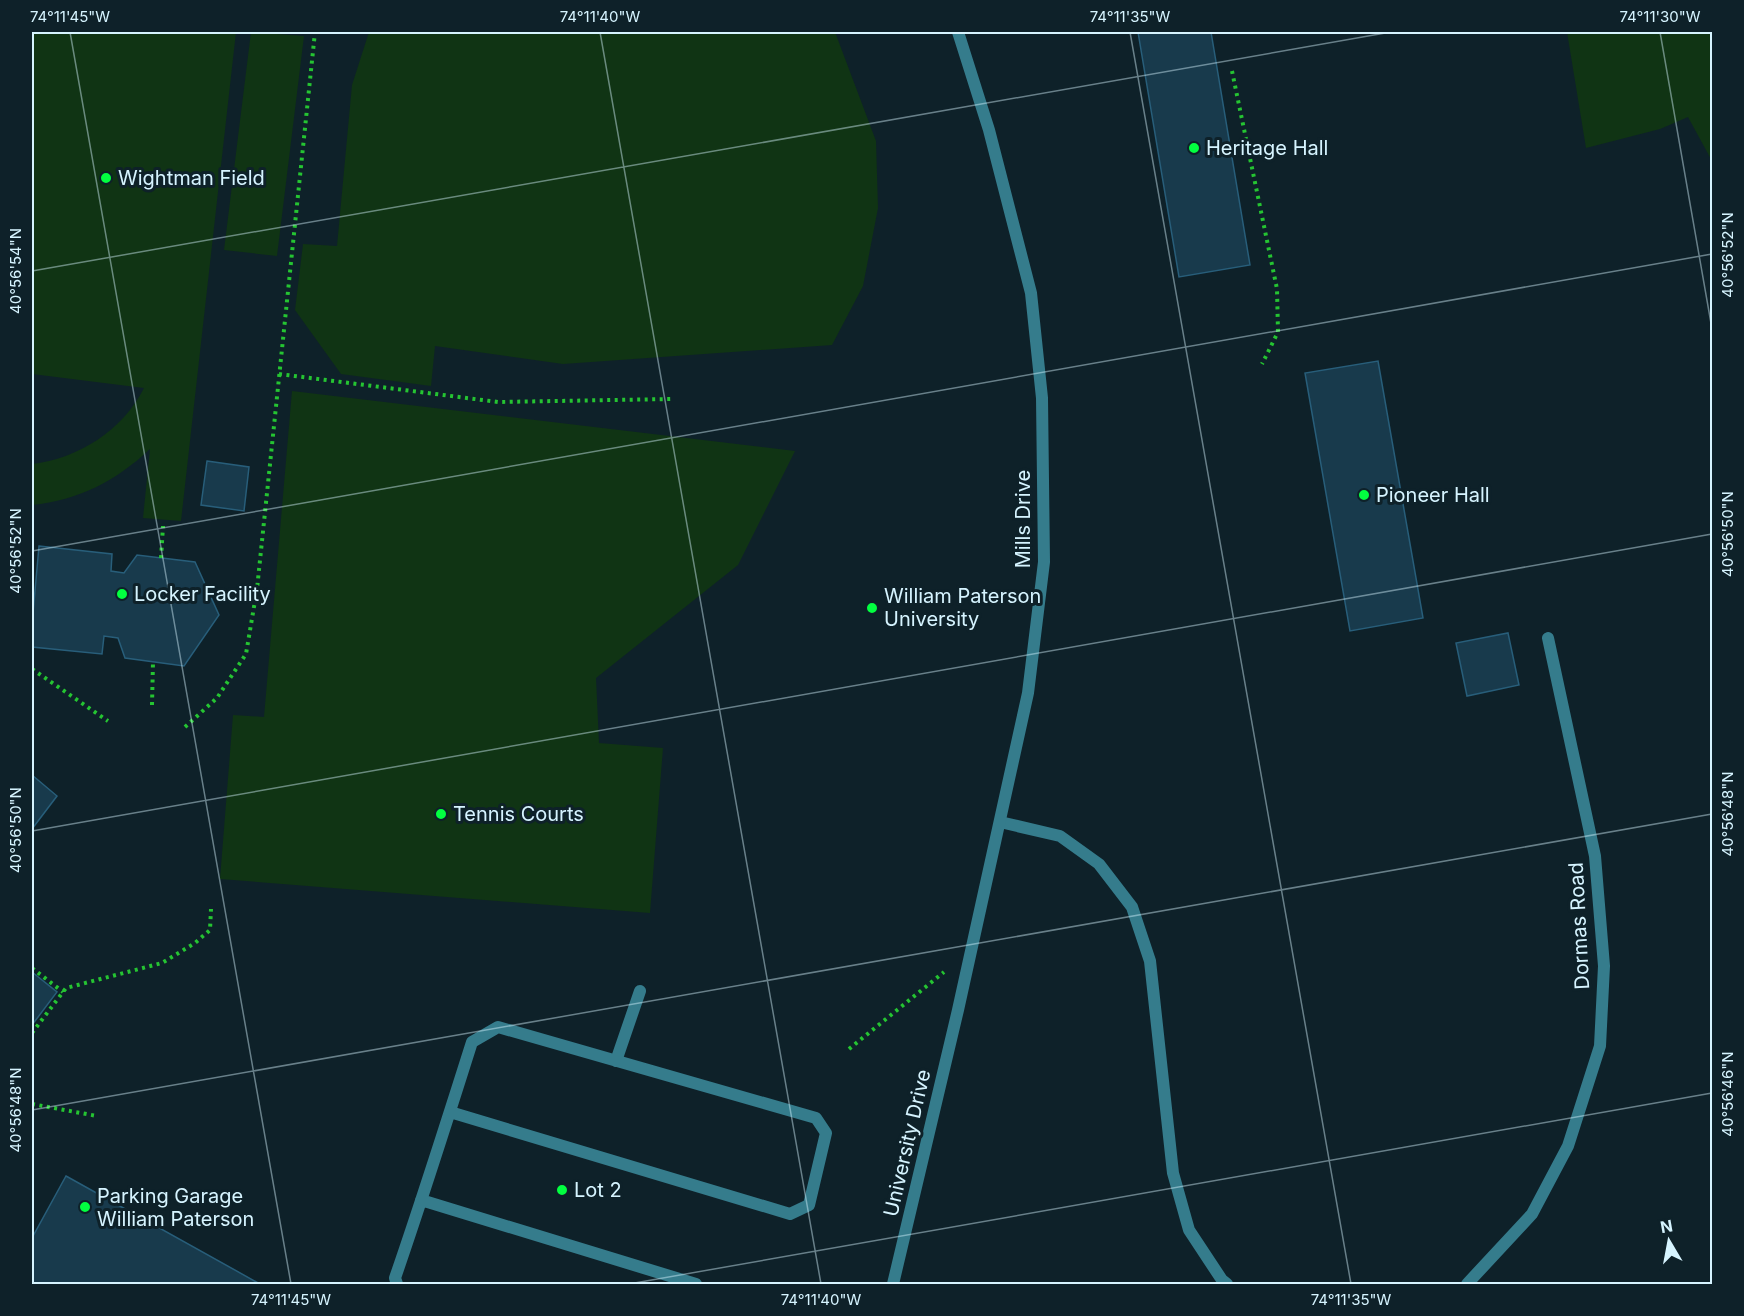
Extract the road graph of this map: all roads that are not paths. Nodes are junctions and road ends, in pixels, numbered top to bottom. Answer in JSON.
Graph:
{"nodes":[{"id":1,"x":958,"y":32,"type":"edge"},
{"id":2,"x":1548,"y":638,"type":"dead end"},
{"id":3,"x":1000,"y":822,"type":"junction"},
{"id":4,"x":640,"y":991,"type":"dead end"},
{"id":5,"x":958,"y":1010,"type":"joint"},
{"id":6,"x":616,"y":1061,"type":"junction"},
{"id":7,"x":450,"y":1112,"type":"junction"},
{"id":8,"x":421,"y":1200,"type":"junction"},
{"id":9,"x":397,"y":1284,"type":"edge"},
{"id":10,"x":696,"y":1284,"type":"edge"},
{"id":11,"x":893,"y":1284,"type":"edge"},
{"id":12,"x":1227,"y":1284,"type":"edge"},
{"id":13,"x":1467,"y":1284,"type":"edge"}],
"edges":[{"from":1,"to":3,"type":"street","name":"Mills Drive"},
{"from":2,"to":13,"type":"street","name":"Dormas Road"},
{"from":3,"to":5,"type":"street","name":"Mills Drive"},
{"from":3,"to":12,"type":"street"},
{"from":4,"to":6,"type":"street"},
{"from":5,"to":11,"type":"street","name":"University Drive"},
{"from":6,"to":7,"type":"street"},
{"from":6,"to":7,"type":"street"},
{"from":7,"to":8,"type":"street"},
{"from":8,"to":9,"type":"street"},
{"from":8,"to":10,"type":"street"}]}
